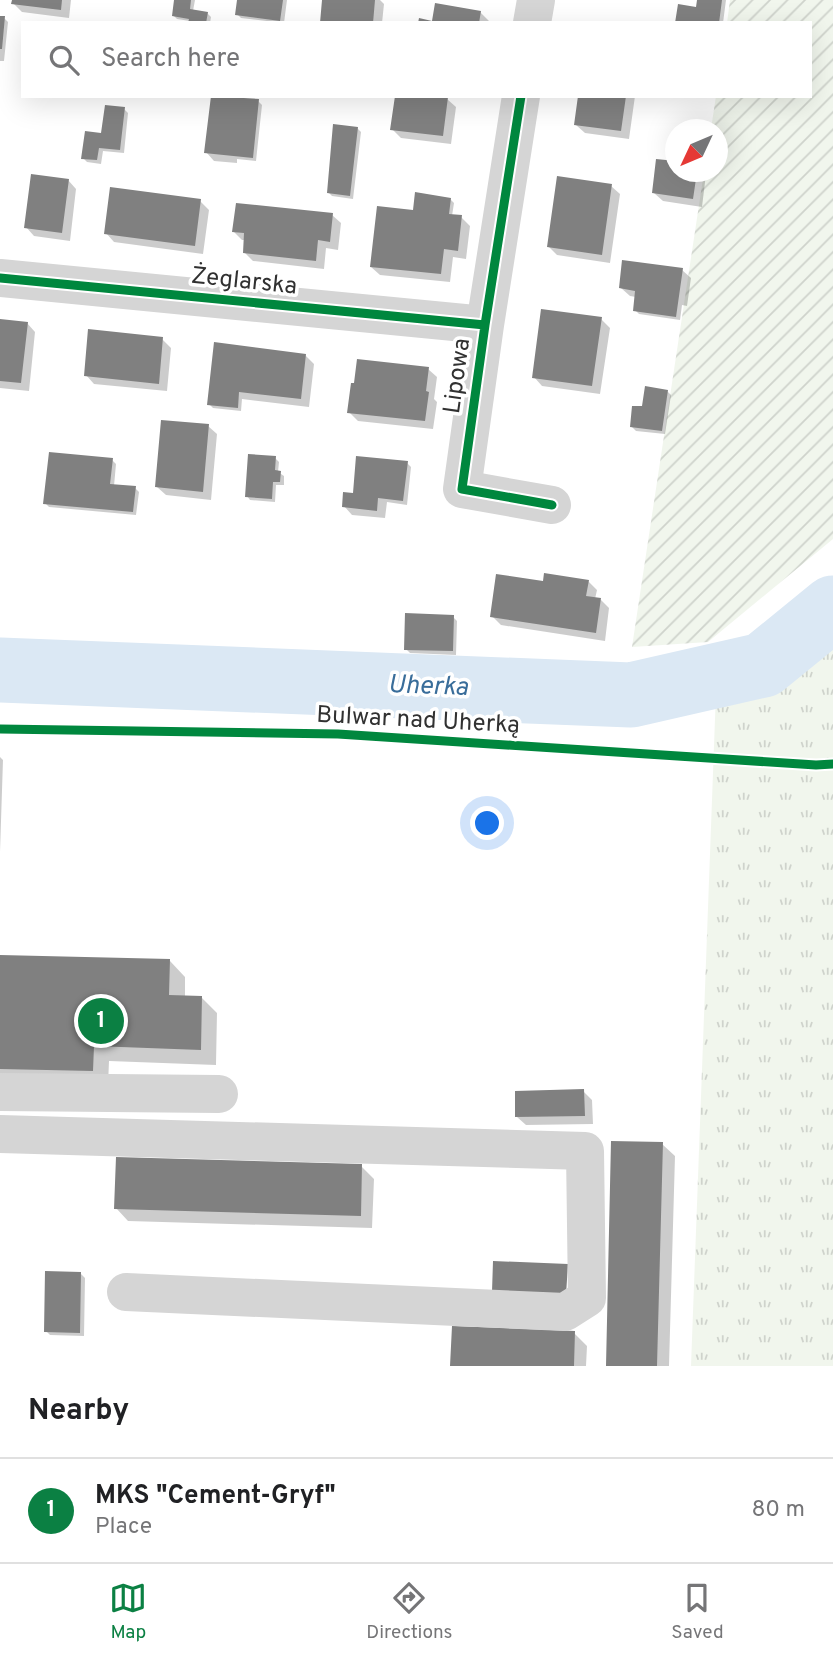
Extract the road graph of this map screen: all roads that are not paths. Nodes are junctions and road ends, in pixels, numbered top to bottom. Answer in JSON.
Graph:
{"nodes":[{"id":1,"x":536,"y":0,"type":"edge"},
{"id":2,"x":532,"y":21,"type":"edge"},
{"id":3,"x":521,"y":98,"type":"edge"},
{"id":4,"x":0,"y":278,"type":"edge"},
{"id":5,"x":485,"y":325,"type":"junction"},
{"id":6,"x":552,"y":505,"type":"dead end"},
{"id":7,"x":0,"y":1092,"type":"edge"},
{"id":8,"x":219,"y":1094,"type":"dead end"},
{"id":9,"x":0,"y":1134,"type":"edge"},
{"id":10,"x":125,"y":1292,"type":"dead end"}],
"edges":[{"from":1,"to":2,"type":"street"},
{"from":3,"to":5,"type":"street","name":"Lipowa"},
{"from":4,"to":5,"type":"street","name":"Żeglarska"},
{"from":5,"to":6,"type":"street","name":"Lipowa"},
{"from":7,"to":8,"type":"street"},
{"from":9,"to":10,"type":"street"}]}
